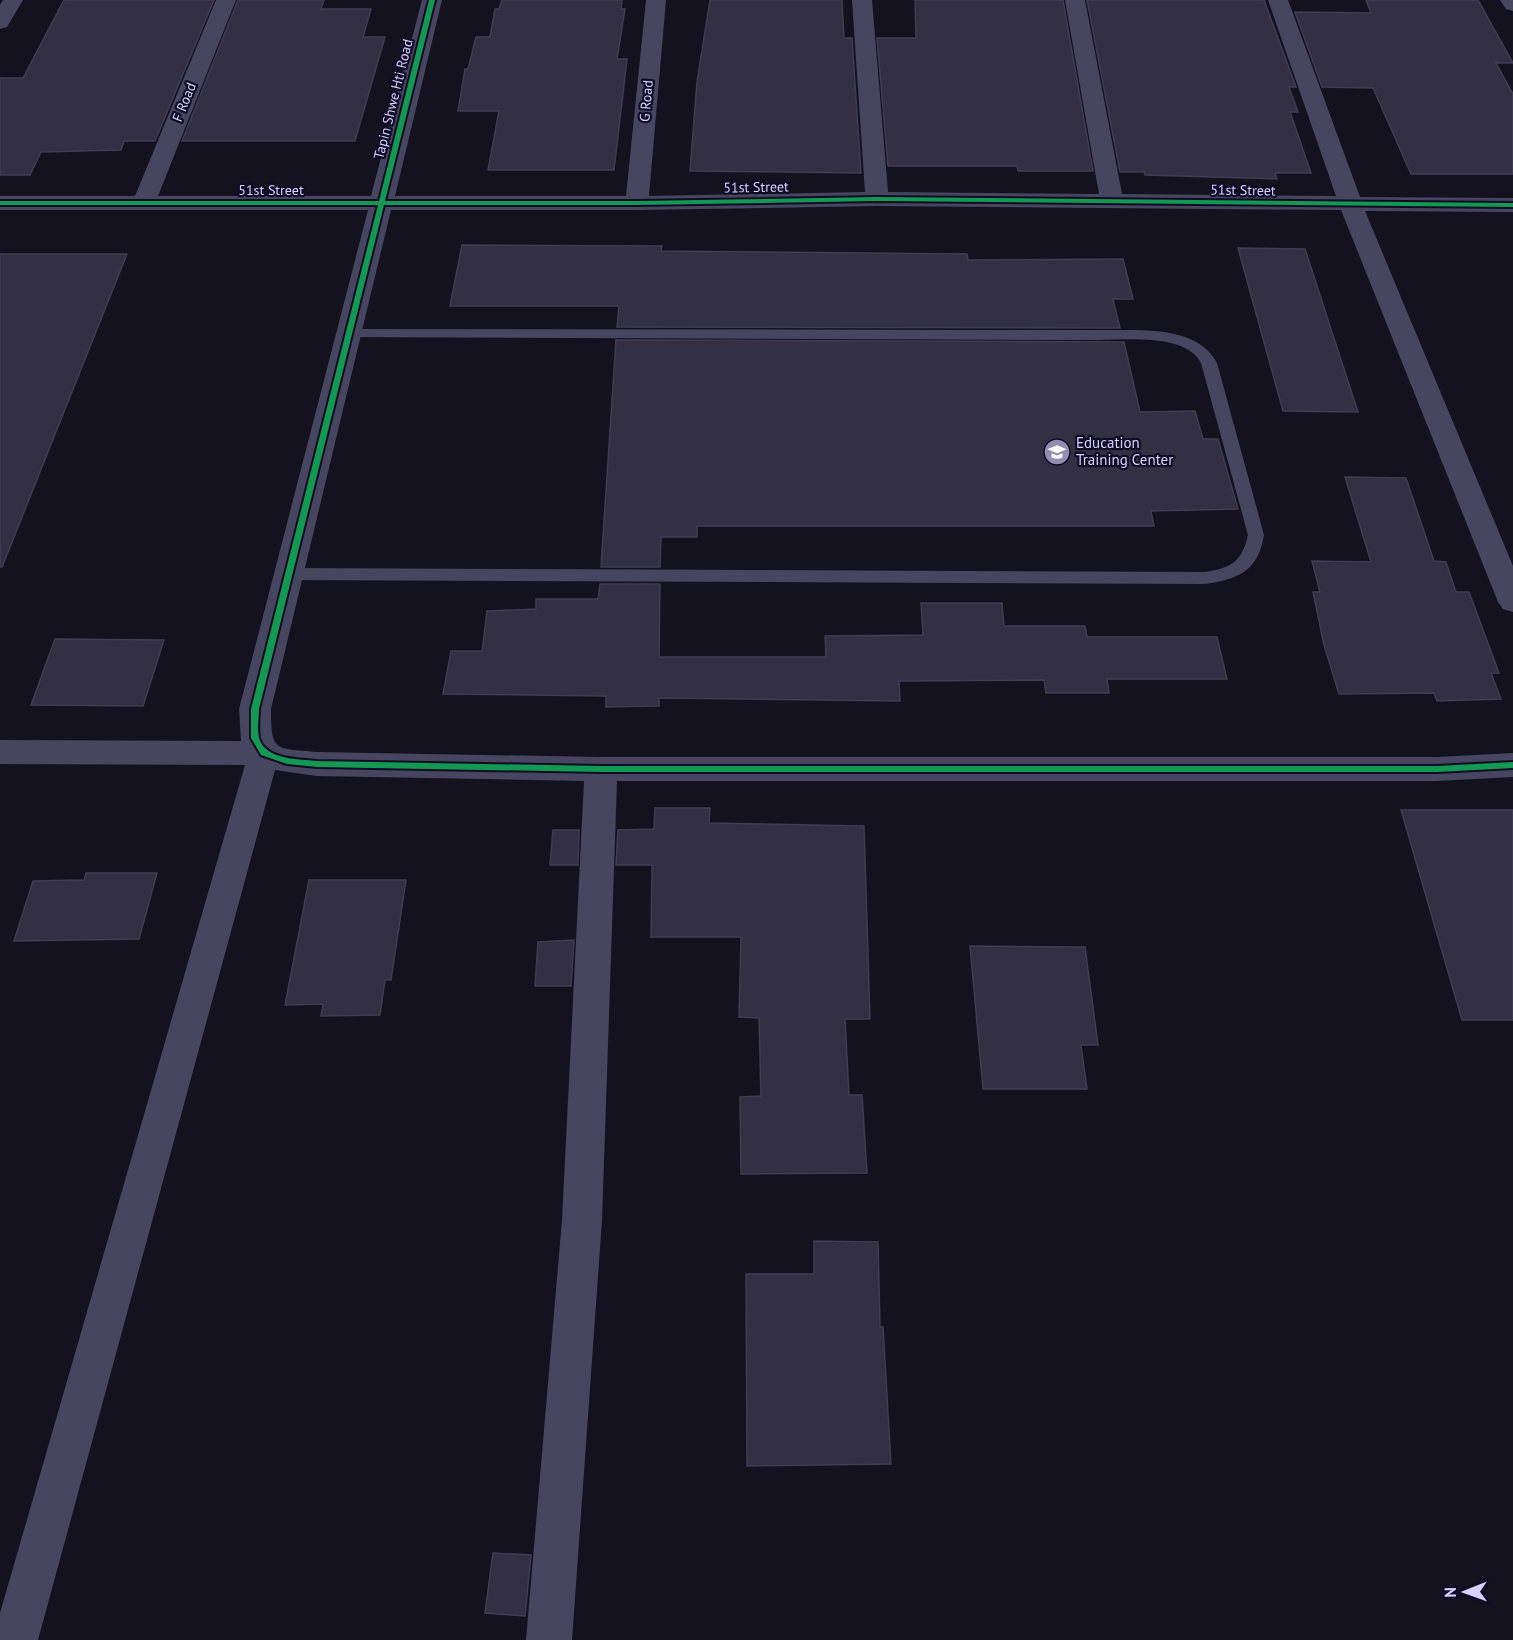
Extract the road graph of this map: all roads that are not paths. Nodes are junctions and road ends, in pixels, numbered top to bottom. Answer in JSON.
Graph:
{"nodes":[{"id":1,"x":14,"y":0,"type":"edge"},
{"id":2,"x":226,"y":0,"type":"edge"},
{"id":3,"x":432,"y":0,"type":"edge"},
{"id":4,"x":656,"y":0,"type":"edge"},
{"id":5,"x":862,"y":0,"type":"edge"},
{"id":6,"x":1075,"y":0,"type":"edge"},
{"id":7,"x":1278,"y":0,"type":"edge"},
{"id":8,"x":1510,"y":0,"type":"edge"},
{"id":9,"x":1513,"y":5,"type":"edge"},
{"id":10,"x":0,"y":23,"type":"edge"},
{"id":11,"x":877,"y":199,"type":"junction"},
{"id":12,"x":1112,"y":202,"type":"junction"},
{"id":13,"x":0,"y":203,"type":"edge"},
{"id":14,"x":637,"y":203,"type":"junction"},
{"id":15,"x":142,"y":204,"type":"junction"},
{"id":16,"x":381,"y":204,"type":"junction"},
{"id":17,"x":1351,"y":205,"type":"junction"},
{"id":18,"x":1513,"y":205,"type":"edge"},
{"id":19,"x":349,"y":334,"type":"junction"},
{"id":20,"x":289,"y":574,"type":"junction"},
{"id":21,"x":1513,"y":602,"type":"edge"},
{"id":22,"x":0,"y":752,"type":"edge"},
{"id":23,"x":264,"y":753,"type":"junction"},
{"id":24,"x":1513,"y":765,"type":"edge"},
{"id":25,"x":601,"y":769,"type":"junction"},
{"id":26,"x":15,"y":1640,"type":"edge"},
{"id":27,"x":549,"y":1640,"type":"edge"}],
"edges":[{"from":1,"to":10,"type":"street"},
{"from":2,"to":15,"type":"street","name":"F Road"},
{"from":3,"to":16,"type":"street","name":"Tapin Shwe Hti Road"},
{"from":4,"to":14,"type":"street","name":"G Road"},
{"from":5,"to":11,"type":"street"},
{"from":6,"to":12,"type":"street"},
{"from":7,"to":17,"type":"street"},
{"from":8,"to":9,"type":"street"},
{"from":11,"to":12,"type":"street","name":"51st Street"},
{"from":11,"to":14,"type":"street","name":"51st Street"},
{"from":12,"to":17,"type":"street","name":"51st Street"},
{"from":13,"to":15,"type":"street","name":"51st Street"},
{"from":14,"to":16,"type":"street","name":"51st Street"},
{"from":15,"to":16,"type":"street","name":"51st Street"},
{"from":16,"to":19,"type":"street","name":"Tapin Shwe Hti Road"},
{"from":17,"to":18,"type":"street","name":"51st Street"},
{"from":17,"to":21,"type":"street"},
{"from":19,"to":20,"type":"street","name":"Tapin Shwe Hti Road"},
{"from":19,"to":20,"type":"lane"},
{"from":20,"to":23,"type":"street","name":"Tapin Shwe Hti Road"},
{"from":22,"to":23,"type":"street"},
{"from":23,"to":25,"type":"street"},
{"from":23,"to":26,"type":"street"},
{"from":24,"to":25,"type":"street"},
{"from":25,"to":27,"type":"street"}]}
